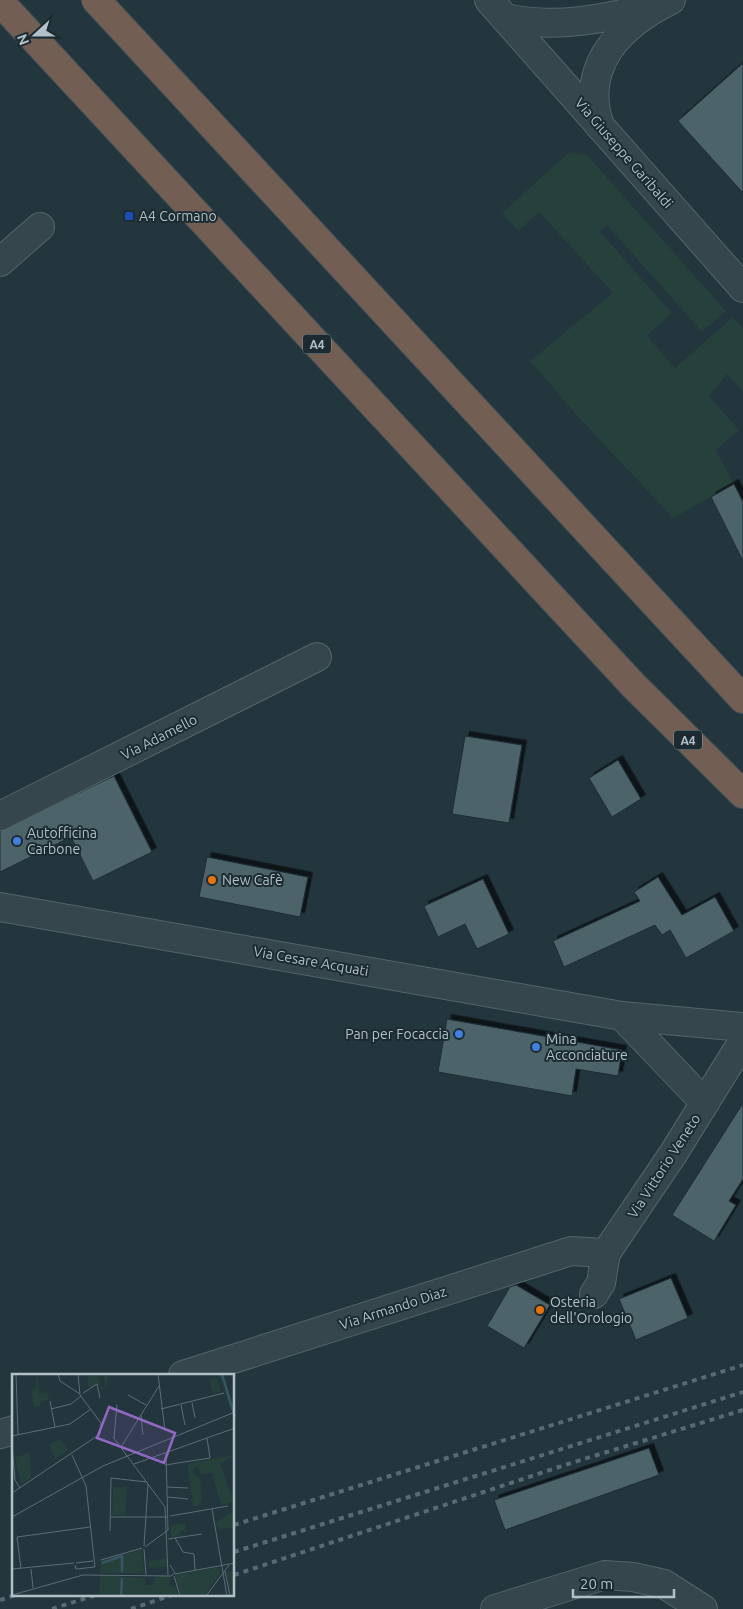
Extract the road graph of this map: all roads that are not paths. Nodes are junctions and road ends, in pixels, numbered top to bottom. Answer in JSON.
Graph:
{"nodes":[{"id":1,"x":96,"y":0,"type":"edge"},
{"id":2,"x":0,"y":2,"type":"edge"},
{"id":3,"x":666,"y":2,"type":"edge"},
{"id":4,"x":497,"y":9,"type":"edge"},
{"id":5,"x":600,"y":126,"type":"junction"},
{"id":6,"x":40,"y":227,"type":"dead end"},
{"id":7,"x":0,"y":262,"type":"edge"},
{"id":8,"x":743,"y":288,"type":"edge"},
{"id":9,"x":317,"y":657,"type":"dead end"},
{"id":10,"x":743,"y":699,"type":"edge"},
{"id":11,"x":743,"y":794,"type":"edge"},
{"id":12,"x":0,"y":816,"type":"edge"},
{"id":13,"x":0,"y":906,"type":"edge"},
{"id":14,"x":622,"y":1016,"type":"junction"},
{"id":15,"x":743,"y":1027,"type":"edge"},
{"id":16,"x":743,"y":1041,"type":"edge"},
{"id":17,"x":705,"y":1103,"type":"junction"},
{"id":18,"x":606,"y":1253,"type":"junction"},
{"id":19,"x":594,"y":1294,"type":"dead end"},
{"id":20,"x":186,"y":1374,"type":"edge"},
{"id":21,"x":495,"y":1609,"type":"edge"},
{"id":22,"x":703,"y":1609,"type":"edge"}],
"edges":[{"from":1,"to":10,"type":"highway"},
{"from":2,"to":11,"type":"highway","number":"A4"},
{"from":3,"to":4,"type":"street"},
{"from":3,"to":5,"type":"street"},
{"from":4,"to":5,"type":"street","name":"Via Giuseppe Garibaldi"},
{"from":5,"to":8,"type":"street","name":"Via Giuseppe Garibaldi"},
{"from":6,"to":7,"type":"street"},
{"from":9,"to":12,"type":"street","name":"Via Adamello"},
{"from":13,"to":14,"type":"street","name":"Via Cesare Acquati"},
{"from":14,"to":15,"type":"street","name":"Via Cesare Acquati"},
{"from":14,"to":17,"type":"street"},
{"from":16,"to":17,"type":"street","name":"Via Vittorio Veneto"},
{"from":17,"to":18,"type":"street","name":"Via Vittorio Veneto"},
{"from":18,"to":19,"type":"street","name":"Via Vittorio Veneto"},
{"from":18,"to":20,"type":"street","name":"Via Armando Diaz"},
{"from":21,"to":22,"type":"street"}]}
